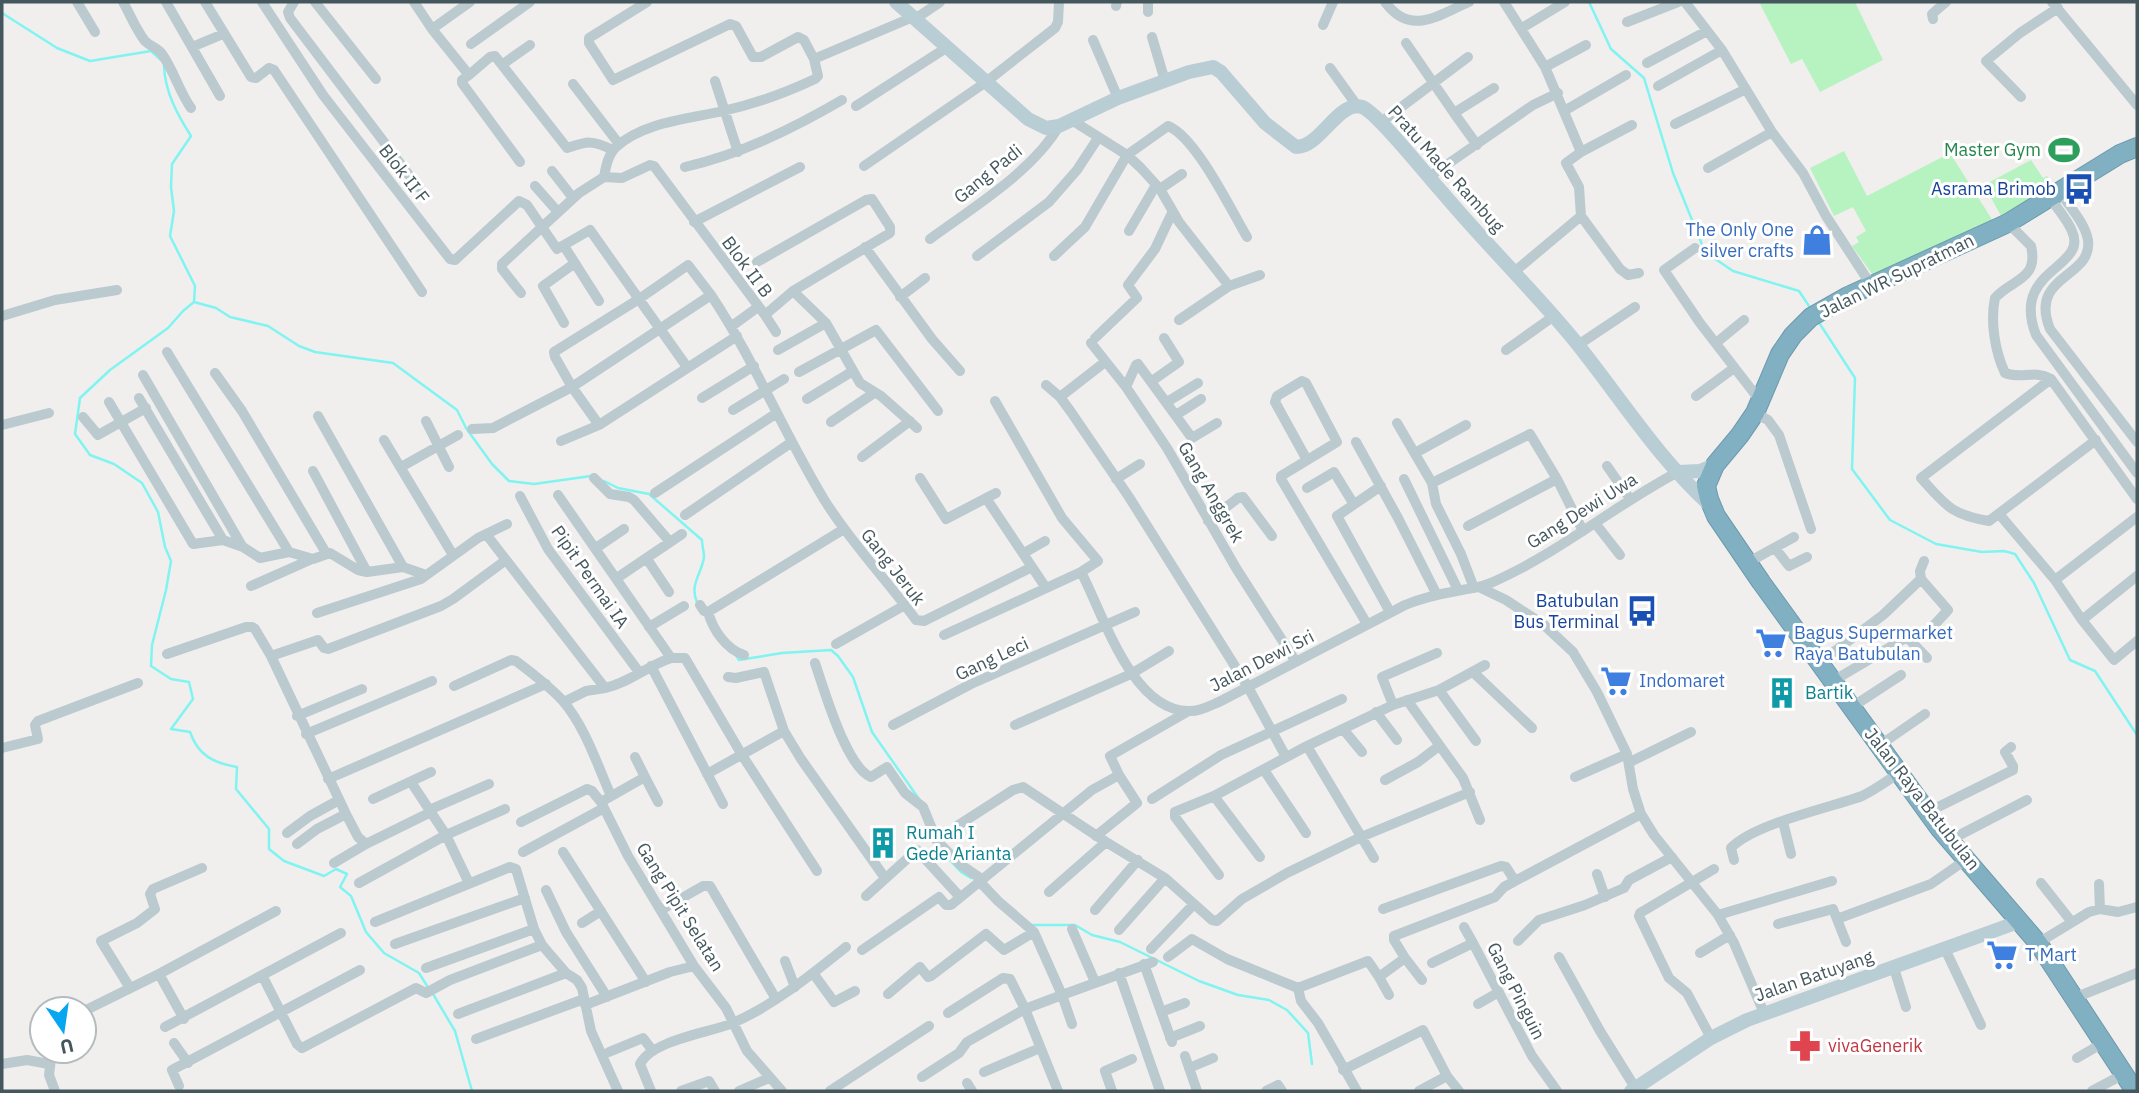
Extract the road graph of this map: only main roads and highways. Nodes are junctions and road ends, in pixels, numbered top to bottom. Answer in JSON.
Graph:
{"nodes":[{"id":1,"x":2137,"y":147,"type":"edge"},
{"id":2,"x":1712,"y":507,"type":"joint"},
{"id":3,"x":2132,"y":1084,"type":"edge"}],
"edges":[{"from":1,"to":2,"type":"highway","name":"Jalan WR Supratman"},
{"from":2,"to":3,"type":"highway","name":"Jalan Raya Batubulan"}]}
